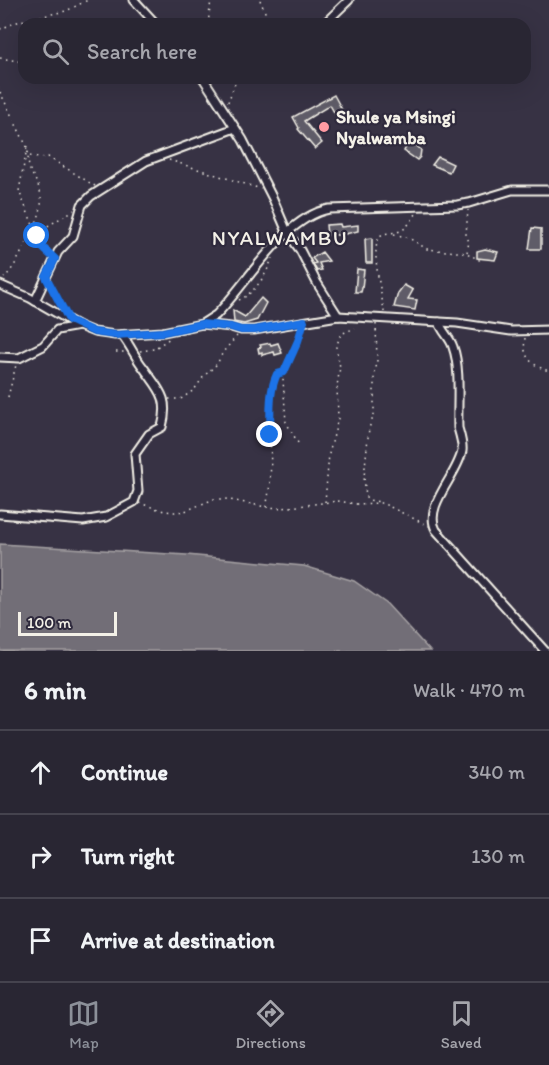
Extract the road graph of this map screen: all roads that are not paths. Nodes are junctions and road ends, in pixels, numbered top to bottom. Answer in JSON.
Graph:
{"nodes":[{"id":1,"x":135,"y":0,"type":"edge"},
{"id":2,"x":349,"y":0,"type":"edge"},
{"id":3,"x":151,"y":18,"type":"edge"},
{"id":4,"x":330,"y":18,"type":"edge"},
{"id":5,"x":206,"y":84,"type":"edge"},
{"id":6,"x":236,"y":128,"type":"junction"},
{"id":7,"x":549,"y":190,"type":"edge"},
{"id":8,"x":287,"y":232,"type":"junction"},
{"id":9,"x":0,"y":283,"type":"edge"},
{"id":10,"x":35,"y":301,"type":"junction"},
{"id":11,"x":338,"y":316,"type":"junction"},
{"id":12,"x":439,"y":322,"type":"junction"},
{"id":13,"x":202,"y":324,"type":"junction"},
{"id":14,"x":79,"y":326,"type":"junction"},
{"id":15,"x":549,"y":330,"type":"edge"},
{"id":16,"x":122,"y":335,"type":"junction"},
{"id":17,"x":0,"y":357,"type":"edge"},
{"id":18,"x":0,"y":514,"type":"edge"},
{"id":19,"x":544,"y":651,"type":"edge"}],
"edges":[{"from":1,"to":3,"type":"street"},
{"from":2,"to":4,"type":"street"},
{"from":5,"to":6,"type":"street"},
{"from":6,"to":8,"type":"street"},
{"from":6,"to":10,"type":"street"},
{"from":7,"to":8,"type":"street"},
{"from":8,"to":11,"type":"street"},
{"from":8,"to":13,"type":"street"},
{"from":9,"to":10,"type":"street"},
{"from":10,"to":14,"type":"street"},
{"from":11,"to":12,"type":"street"},
{"from":11,"to":13,"type":"street"},
{"from":12,"to":15,"type":"street"},
{"from":12,"to":19,"type":"street"},
{"from":13,"to":16,"type":"street"},
{"from":14,"to":16,"type":"street"},
{"from":14,"to":17,"type":"street"},
{"from":16,"to":18,"type":"street"}]}
